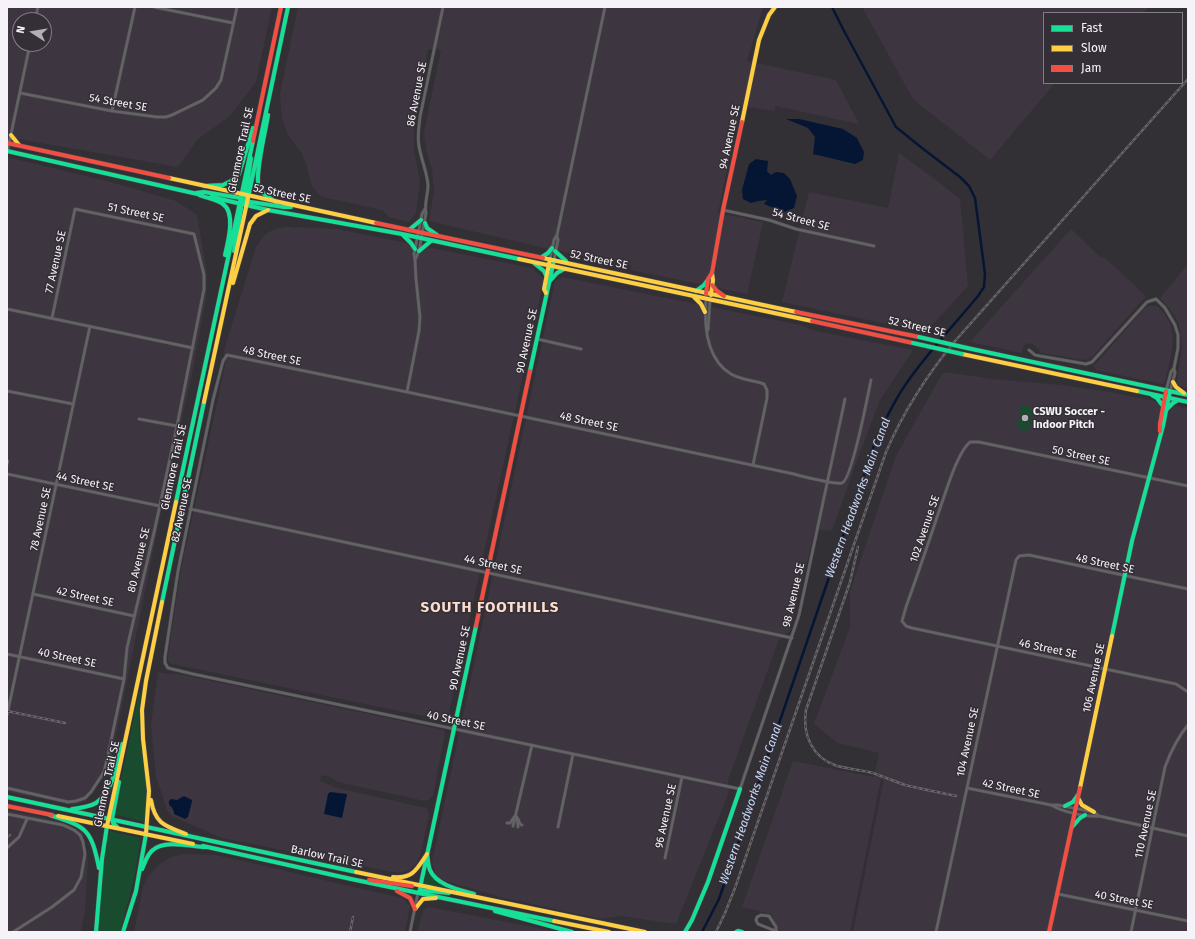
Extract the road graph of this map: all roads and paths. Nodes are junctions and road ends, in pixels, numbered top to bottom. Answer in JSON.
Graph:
{"nodes":[{"id":1,"x":135,"y":7,"type":"edge"},
{"id":2,"x":154,"y":7,"type":"edge"},
{"id":3,"x":237,"y":7,"type":"edge"},
{"id":4,"x":280,"y":7,"type":"edge"},
{"id":5,"x":288,"y":7,"type":"edge"},
{"id":6,"x":443,"y":7,"type":"edge"},
{"id":7,"x":605,"y":7,"type":"edge"},
{"id":8,"x":775,"y":7,"type":"edge"},
{"id":9,"x":233,"y":24,"type":"junction"},
{"id":10,"x":28,"y":52,"type":"edge"},
{"id":11,"x":20,"y":93,"type":"junction"},
{"id":12,"x":269,"y":98,"type":"junction"},
{"id":13,"x":112,"y":111,"type":"junction"},
{"id":14,"x":258,"y":115,"type":"junction"},
{"id":15,"x":11,"y":135,"type":"junction"},
{"id":16,"x":8,"y":144,"type":"edge"},
{"id":17,"x":20,"y":146,"type":"junction"},
{"id":18,"x":7,"y":152,"type":"edge"},
{"id":19,"x":204,"y":186,"type":"junction"},
{"id":20,"x":191,"y":193,"type":"junction"},
{"id":21,"x":199,"y":195,"type":"junction"},
{"id":22,"x":244,"y":200,"type":"junction"},
{"id":23,"x":276,"y":202,"type":"junction"},
{"id":24,"x":296,"y":206,"type":"junction"},
{"id":25,"x":75,"y":209,"type":"joint"},
{"id":26,"x":268,"y":210,"type":"junction"},
{"id":27,"x":723,"y":210,"type":"junction"},
{"id":28,"x":423,"y":221,"type":"junction"},
{"id":29,"x":409,"y":230,"type":"junction"},
{"id":30,"x":421,"y":232,"type":"junction"},
{"id":31,"x":194,"y":234,"type":"joint"},
{"id":32,"x":402,"y":234,"type":"junction"},
{"id":33,"x":438,"y":236,"type":"junction"},
{"id":34,"x":419,"y":238,"type":"junction"},
{"id":35,"x":431,"y":241,"type":"junction"},
{"id":36,"x":874,"y":246,"type":"dead end"},
{"id":37,"x":554,"y":249,"type":"junction"},
{"id":38,"x":417,"y":250,"type":"junction"},
{"id":39,"x":542,"y":257,"type":"junction"},
{"id":40,"x":552,"y":259,"type":"junction"},
{"id":41,"x":531,"y":261,"type":"junction"},
{"id":42,"x":569,"y":263,"type":"junction"},
{"id":43,"x":550,"y":266,"type":"junction"},
{"id":44,"x":564,"y":269,"type":"junction"},
{"id":45,"x":712,"y":273,"type":"junction"},
{"id":46,"x":546,"y":276,"type":"junction"},
{"id":47,"x":708,"y":279,"type":"junction"},
{"id":48,"x":549,"y":282,"type":"junction"},
{"id":49,"x":712,"y":285,"type":"junction"},
{"id":50,"x":220,"y":291,"type":"junction"},
{"id":51,"x":696,"y":291,"type":"junction"},
{"id":52,"x":546,"y":293,"type":"junction"},
{"id":53,"x":709,"y":294,"type":"junction"},
{"id":54,"x":693,"y":296,"type":"junction"},
{"id":55,"x":725,"y":297,"type":"junction"},
{"id":56,"x":708,"y":299,"type":"junction"},
{"id":57,"x":225,"y":306,"type":"junction"},
{"id":58,"x":7,"y":309,"type":"edge"},
{"id":59,"x":705,"y":312,"type":"junction"},
{"id":60,"x":52,"y":318,"type":"junction"},
{"id":61,"x":90,"y":326,"type":"junction"},
{"id":62,"x":708,"y":334,"type":"junction"},
{"id":63,"x":536,"y":338,"type":"junction"},
{"id":64,"x":193,"y":348,"type":"junction"},
{"id":65,"x":581,"y":348,"type":"dead end"},
{"id":66,"x":1029,"y":350,"type":"dead end"},
{"id":67,"x":226,"y":356,"type":"joint"},
{"id":68,"x":1174,"y":368,"type":"junction"},
{"id":69,"x":871,"y":380,"type":"dead end"},
{"id":70,"x":1173,"y":382,"type":"junction"},
{"id":71,"x":7,"y":391,"type":"edge"},
{"id":72,"x":1168,"y":391,"type":"junction"},
{"id":73,"x":407,"y":392,"type":"junction"},
{"id":74,"x":1150,"y":394,"type":"junction"},
{"id":75,"x":1187,"y":395,"type":"edge"},
{"id":76,"x":1167,"y":397,"type":"junction"},
{"id":77,"x":845,"y":399,"type":"dead end"},
{"id":78,"x":1179,"y":400,"type":"junction"},
{"id":79,"x":1188,"y":402,"type":"edge"},
{"id":80,"x":73,"y":404,"type":"junction"},
{"id":81,"x":1163,"y":406,"type":"junction"},
{"id":82,"x":1166,"y":410,"type":"junction"},
{"id":83,"x":520,"y":416,"type":"junction"},
{"id":84,"x":139,"y":419,"type":"dead end"},
{"id":85,"x":177,"y":426,"type":"junction"},
{"id":86,"x":1160,"y":434,"type":"junction"},
{"id":87,"x":970,"y":442,"type":"joint"},
{"id":88,"x":753,"y":465,"type":"junction"},
{"id":89,"x":7,"y":474,"type":"edge"},
{"id":90,"x":1148,"y":478,"type":"junction"},
{"id":91,"x":827,"y":481,"type":"junction"},
{"id":92,"x":56,"y":484,"type":"junction"},
{"id":93,"x":1188,"y":486,"type":"edge"},
{"id":94,"x":160,"y":506,"type":"junction"},
{"id":95,"x":190,"y":510,"type":"junction"},
{"id":96,"x":1020,"y":556,"type":"joint"},
{"id":97,"x":487,"y":572,"type":"junction"},
{"id":98,"x":1125,"y":576,"type":"junction"},
{"id":99,"x":1188,"y":589,"type":"edge"},
{"id":100,"x":33,"y":594,"type":"junction"},
{"id":101,"x":134,"y":616,"type":"junction"},
{"id":102,"x":904,"y":624,"type":"joint"},
{"id":103,"x":792,"y":638,"type":"junction"},
{"id":104,"x":997,"y":646,"type":"junction"},
{"id":105,"x":7,"y":654,"type":"edge"},
{"id":106,"x":19,"y":656,"type":"junction"},
{"id":107,"x":168,"y":668,"type":"joint"},
{"id":108,"x":1105,"y":669,"type":"junction"},
{"id":109,"x":124,"y":679,"type":"junction"},
{"id":110,"x":1188,"y":692,"type":"edge"},
{"id":111,"x":7,"y":715,"type":"edge"},
{"id":112,"x":1188,"y":725,"type":"edge"},
{"id":113,"x":128,"y":726,"type":"junction"},
{"id":114,"x":454,"y":728,"type":"junction"},
{"id":115,"x":532,"y":745,"type":"junction"},
{"id":116,"x":574,"y":754,"type":"junction"},
{"id":117,"x":682,"y":777,"type":"junction"},
{"id":118,"x":149,"y":786,"type":"junction"},
{"id":119,"x":7,"y":788,"type":"edge"},
{"id":120,"x":967,"y":788,"type":"junction"},
{"id":121,"x":740,"y":789,"type":"junction"},
{"id":122,"x":1078,"y":796,"type":"junction"},
{"id":123,"x":7,"y":797,"type":"edge"},
{"id":124,"x":1051,"y":805,"type":"junction"},
{"id":125,"x":7,"y":806,"type":"edge"},
{"id":126,"x":1065,"y":806,"type":"junction"},
{"id":127,"x":60,"y":808,"type":"junction"},
{"id":128,"x":1075,"y":811,"type":"junction"},
{"id":129,"x":1094,"y":812,"type":"junction"},
{"id":130,"x":7,"y":814,"type":"edge"},
{"id":131,"x":517,"y":814,"type":"junction"},
{"id":132,"x":50,"y":815,"type":"junction"},
{"id":133,"x":1085,"y":815,"type":"junction"},
{"id":134,"x":1098,"y":816,"type":"junction"},
{"id":135,"x":27,"y":819,"type":"junction"},
{"id":136,"x":110,"y":819,"type":"junction"},
{"id":137,"x":508,"y":823,"type":"dead end"},
{"id":138,"x":522,"y":825,"type":"dead end"},
{"id":139,"x":107,"y":826,"type":"junction"},
{"id":140,"x":513,"y":826,"type":"dead end"},
{"id":141,"x":147,"y":827,"type":"junction"},
{"id":142,"x":518,"y":827,"type":"dead end"},
{"id":143,"x":558,"y":827,"type":"dead end"},
{"id":144,"x":118,"y":828,"type":"junction"},
{"id":145,"x":1072,"y":828,"type":"junction"},
{"id":146,"x":1153,"y":828,"type":"junction"},
{"id":147,"x":146,"y":834,"type":"junction"},
{"id":148,"x":1188,"y":836,"type":"edge"},
{"id":149,"x":202,"y":839,"type":"junction"},
{"id":150,"x":205,"y":847,"type":"junction"},
{"id":151,"x":7,"y":848,"type":"edge"},
{"id":152,"x":427,"y":854,"type":"junction"},
{"id":153,"x":665,"y":858,"type":"dead end"},
{"id":154,"x":100,"y":874,"type":"junction"},
{"id":155,"x":369,"y":875,"type":"junction"},
{"id":156,"x":351,"y":879,"type":"junction"},
{"id":157,"x":138,"y":881,"type":"junction"},
{"id":158,"x":385,"y":886,"type":"junction"},
{"id":159,"x":420,"y":886,"type":"junction"},
{"id":160,"x":418,"y":893,"type":"junction"},
{"id":161,"x":457,"y":893,"type":"junction"},
{"id":162,"x":1058,"y":894,"type":"junction"},
{"id":163,"x":444,"y":898,"type":"junction"},
{"id":164,"x":492,"y":900,"type":"junction"},
{"id":165,"x":98,"y":903,"type":"junction"},
{"id":166,"x":476,"y":905,"type":"junction"},
{"id":167,"x":415,"y":909,"type":"junction"},
{"id":168,"x":1136,"y":911,"type":"junction"},
{"id":169,"x":1188,"y":921,"type":"edge"},
{"id":170,"x":777,"y":931,"type":"edge"},
{"id":171,"x":13,"y":932,"type":"edge"},
{"id":172,"x":92,"y":932,"type":"edge"},
{"id":173,"x":96,"y":932,"type":"edge"},
{"id":174,"x":123,"y":932,"type":"edge"},
{"id":175,"x":410,"y":932,"type":"edge"},
{"id":176,"x":572,"y":932,"type":"edge"},
{"id":177,"x":609,"y":932,"type":"edge"},
{"id":178,"x":645,"y":932,"type":"edge"},
{"id":179,"x":684,"y":932,"type":"edge"},
{"id":180,"x":736,"y":932,"type":"edge"},
{"id":181,"x":742,"y":932,"type":"edge"},
{"id":182,"x":936,"y":932,"type":"edge"},
{"id":183,"x":1050,"y":932,"type":"edge"},
{"id":184,"x":1131,"y":932,"type":"edge"}],
"edges":[{"from":1,"to":13,"type":"street"},
{"from":2,"to":9,"type":"street"},
{"from":3,"to":9,"type":"street"},
{"from":4,"to":14,"type":"main road","name":"Glenmore Trail SE"},
{"from":5,"to":12,"type":"main road","name":"Glenmore Trail SE"},
{"from":6,"to":28,"type":"street","name":"86 Avenue SE"},
{"from":7,"to":37,"type":"street","name":"90 Avenue SE"},
{"from":8,"to":27,"type":"main road","name":"94 Avenue SE"},
{"from":9,"to":13,"type":"street","name":"54 Street SE"},
{"from":10,"to":11,"type":"street"},
{"from":11,"to":13,"type":"street","name":"54 Street SE"},
{"from":11,"to":15,"type":"street"},
{"from":12,"to":22,"type":"main road","name":"Glenmore Trail SE"},
{"from":12,"to":23,"type":"main road"},
{"from":14,"to":19,"type":"main road"},
{"from":14,"to":22,"type":"main road","name":"Glenmore Trail SE"},
{"from":15,"to":16,"type":"street"},
{"from":15,"to":17,"type":"main road"},
{"from":16,"to":17,"type":"main road","name":"52 Street SE"},
{"from":16,"to":18,"type":"street"},
{"from":17,"to":19,"type":"main road","name":"52 Street SE"},
{"from":18,"to":20,"type":"main road","name":"52 Street SE"},
{"from":19,"to":22,"type":"main road","name":"52 Street SE"},
{"from":20,"to":21,"type":"main road","name":"52 Street SE"},
{"from":20,"to":22,"type":"main road"},
{"from":21,"to":22,"type":"main road","name":"52 Street SE"},
{"from":21,"to":50,"type":"main road"},
{"from":22,"to":23,"type":"main road","name":"52 Street SE"},
{"from":22,"to":24,"type":"main road"},
{"from":22,"to":26,"type":"main road","name":"52 Street SE"},
{"from":22,"to":50,"type":"main road","name":"Glenmore Trail SE"},
{"from":22,"to":57,"type":"main road","name":"Glenmore Trail SE"},
{"from":23,"to":24,"type":"main road","name":"52 Street SE"},
{"from":24,"to":29,"type":"main road","name":"52 Street SE"},
{"from":25,"to":31,"type":"street","name":"51 Street SE"},
{"from":25,"to":60,"type":"street","name":"77 Avenue SE"},
{"from":26,"to":32,"type":"main road","name":"52 Street SE"},
{"from":26,"to":57,"type":"main road"},
{"from":27,"to":36,"type":"street","name":"54 Street SE"},
{"from":27,"to":45,"type":"main road","name":"94 Avenue SE"},
{"from":28,"to":29,"type":"main road"},
{"from":28,"to":30,"type":"street","name":"86 Avenue SE"},
{"from":28,"to":33,"type":"main road"},
{"from":29,"to":30,"type":"main road","name":"52 Street SE"},
{"from":30,"to":33,"type":"main road","name":"52 Street SE"},
{"from":30,"to":34,"type":"street","name":"86 Avenue SE"},
{"from":31,"to":64,"type":"street","name":"80 Avenue SE"},
{"from":32,"to":34,"type":"main road","name":"52 Street SE"},
{"from":32,"to":38,"type":"main road"},
{"from":33,"to":39,"type":"main road","name":"52 Street SE"},
{"from":34,"to":35,"type":"main road","name":"52 Street SE"},
{"from":34,"to":38,"type":"street","name":"86 Avenue SE"},
{"from":35,"to":38,"type":"main road"},
{"from":35,"to":41,"type":"main road","name":"52 Street SE"},
{"from":37,"to":39,"type":"main road"},
{"from":37,"to":40,"type":"street","name":"90 Avenue SE"},
{"from":37,"to":42,"type":"main road"},
{"from":38,"to":73,"type":"street","name":"86 Avenue SE"},
{"from":39,"to":40,"type":"main road","name":"52 Street SE"},
{"from":40,"to":42,"type":"main road","name":"52 Street SE"},
{"from":40,"to":43,"type":"main road","name":"90 Avenue SE"},
{"from":41,"to":43,"type":"main road","name":"52 Street SE"},
{"from":41,"to":46,"type":"main road"},
{"from":42,"to":51,"type":"main road","name":"52 Street SE"},
{"from":43,"to":44,"type":"main road","name":"52 Street SE"},
{"from":43,"to":46,"type":"main road","name":"90 Avenue SE"},
{"from":43,"to":48,"type":"main road","name":"90 Avenue SE"},
{"from":44,"to":48,"type":"main road"},
{"from":44,"to":54,"type":"main road","name":"52 Street SE"},
{"from":45,"to":47,"type":"main road","name":"94 Avenue SE"},
{"from":45,"to":49,"type":"main road","name":"94 Avenue SE"},
{"from":46,"to":52,"type":"main road","name":"90 Avenue SE"},
{"from":47,"to":51,"type":"main road"},
{"from":47,"to":53,"type":"main road","name":"94 Avenue SE"},
{"from":48,"to":52,"type":"main road","name":"90 Avenue SE"},
{"from":49,"to":53,"type":"main road","name":"94 Avenue SE"},
{"from":49,"to":55,"type":"main road"},
{"from":50,"to":113,"type":"main road","name":"Glenmore Trail SE"},
{"from":51,"to":53,"type":"main road","name":"52 Street SE"},
{"from":52,"to":63,"type":"main road","name":"90 Avenue SE"},
{"from":53,"to":55,"type":"main road","name":"52 Street SE"},
{"from":53,"to":56,"type":"main road","name":"94 Avenue SE"},
{"from":54,"to":56,"type":"main road","name":"52 Street SE"},
{"from":54,"to":59,"type":"main road"},
{"from":55,"to":72,"type":"main road","name":"52 Street SE","bridge":true},
{"from":56,"to":59,"type":"street","name":"94 Avenue SE"},
{"from":56,"to":62,"type":"street","name":"94 Avenue SE"},
{"from":56,"to":74,"type":"main road","name":"52 Street SE","bridge":true},
{"from":57,"to":118,"type":"main road","name":"Glenmore Trail SE"},
{"from":58,"to":60,"type":"street"},
{"from":59,"to":62,"type":"street","name":"94 Avenue SE"},
{"from":60,"to":61,"type":"street"},
{"from":61,"to":64,"type":"street"},
{"from":61,"to":80,"type":"street","name":"78 Avenue SE"},
{"from":62,"to":88,"type":"street","name":"94 Avenue SE"},
{"from":63,"to":65,"type":"street"},
{"from":63,"to":83,"type":"main road","name":"90 Avenue SE"},
{"from":64,"to":85,"type":"street","name":"80 Avenue SE"},
{"from":66,"to":68,"type":"street"},
{"from":67,"to":73,"type":"street","name":"48 Street SE"},
{"from":67,"to":95,"type":"street","name":"82 Avenue SE"},
{"from":68,"to":70,"type":"street"},
{"from":68,"to":72,"type":"street"},
{"from":69,"to":91,"type":"street","name":"48 Street SE"},
{"from":70,"to":72,"type":"street"},
{"from":70,"to":75,"type":"main road"},
{"from":71,"to":80,"type":"street"},
{"from":72,"to":75,"type":"main road","name":"52 Street SE"},
{"from":72,"to":76,"type":"main road","name":"106 Avenue SE"},
{"from":73,"to":83,"type":"street","name":"48 Street SE"},
{"from":74,"to":76,"type":"main road","name":"52 Street SE"},
{"from":74,"to":81,"type":"main road"},
{"from":76,"to":78,"type":"main road","name":"52 Street SE"},
{"from":76,"to":81,"type":"main road","name":"106 Avenue SE"},
{"from":76,"to":82,"type":"main road","name":"106 Avenue SE"},
{"from":77,"to":91,"type":"street","name":"98 Avenue SE"},
{"from":78,"to":79,"type":"main road","name":"52 Street SE"},
{"from":78,"to":82,"type":"main road"},
{"from":80,"to":92,"type":"street","name":"78 Avenue SE"},
{"from":81,"to":86,"type":"main road","name":"106 Avenue SE"},
{"from":82,"to":86,"type":"main road","name":"106 Avenue SE"},
{"from":83,"to":88,"type":"street","name":"48 Street SE"},
{"from":83,"to":97,"type":"main road","name":"90 Avenue SE"},
{"from":84,"to":85,"type":"street"},
{"from":85,"to":94,"type":"street","name":"80 Avenue SE"},
{"from":86,"to":90,"type":"main road","name":"106 Avenue SE"},
{"from":87,"to":90,"type":"street","name":"50 Street SE"},
{"from":87,"to":102,"type":"street","name":"102 Avenue SE"},
{"from":88,"to":91,"type":"street","name":"48 Street SE"},
{"from":89,"to":92,"type":"street","name":"44 Street SE"},
{"from":90,"to":93,"type":"street","name":"50 Street SE"},
{"from":90,"to":98,"type":"main road","name":"106 Avenue SE"},
{"from":91,"to":103,"type":"street","name":"98 Avenue SE"},
{"from":92,"to":94,"type":"street","name":"44 Street SE"},
{"from":92,"to":100,"type":"street","name":"78 Avenue SE"},
{"from":94,"to":101,"type":"street","name":"80 Avenue SE"},
{"from":95,"to":97,"type":"street","name":"44 Street SE"},
{"from":95,"to":107,"type":"street","name":"82 Avenue SE"},
{"from":96,"to":98,"type":"street","name":"48 Street SE"},
{"from":96,"to":104,"type":"street","name":"104 Avenue SE"},
{"from":97,"to":103,"type":"street","name":"44 Street SE"},
{"from":97,"to":114,"type":"main road","name":"90 Avenue SE"},
{"from":98,"to":99,"type":"street","name":"48 Street SE"},
{"from":98,"to":108,"type":"main road","name":"106 Avenue SE"},
{"from":100,"to":101,"type":"street","name":"42 Street SE"},
{"from":100,"to":106,"type":"street","name":"78 Avenue SE"},
{"from":101,"to":109,"type":"street","name":"80 Avenue SE"},
{"from":102,"to":104,"type":"street","name":"46 Street SE"},
{"from":103,"to":121,"type":"street","name":"98 Avenue SE"},
{"from":104,"to":108,"type":"street","name":"46 Street SE"},
{"from":104,"to":120,"type":"street","name":"104 Avenue SE"},
{"from":105,"to":106,"type":"street","name":"40 Street SE"},
{"from":106,"to":109,"type":"street","name":"40 Street SE"},
{"from":106,"to":111,"type":"street","name":"78 Avenue SE"},
{"from":107,"to":114,"type":"street","name":"40 Street SE"},
{"from":108,"to":110,"type":"street","name":"46 Street SE"},
{"from":108,"to":122,"type":"main road","name":"106 Avenue SE"},
{"from":109,"to":119,"type":"street","name":"80 Avenue SE"},
{"from":112,"to":146,"type":"street","name":"110 Avenue SE"},
{"from":113,"to":127,"type":"main road"},
{"from":113,"to":136,"type":"main road","name":"Glenmore Trail SE"},
{"from":114,"to":115,"type":"street","name":"40 Street SE"},
{"from":114,"to":152,"type":"main road","name":"90 Avenue SE"},
{"from":115,"to":116,"type":"street","name":"40 Street SE"},
{"from":115,"to":131,"type":"street"},
{"from":116,"to":117,"type":"street","name":"40 Street SE"},
{"from":116,"to":143,"type":"street"},
{"from":117,"to":121,"type":"street","name":"40 Street SE"},
{"from":117,"to":153,"type":"street","name":"96 Avenue SE"},
{"from":118,"to":141,"type":"main road","name":"Glenmore Trail SE"},
{"from":118,"to":149,"type":"main road"},
{"from":120,"to":124,"type":"street","name":"42 Street SE"},
{"from":120,"to":182,"type":"street","name":"104 Avenue SE"},
{"from":121,"to":179,"type":"main road"},
{"from":122,"to":126,"type":"main road"},
{"from":122,"to":128,"type":"main road","name":"106 Avenue SE"},
{"from":122,"to":129,"type":"main road"},
{"from":123,"to":127,"type":"main road","name":"Barlow Trail SE"},
{"from":124,"to":126,"type":"street","name":"42 Street SE"},
{"from":124,"to":128,"type":"street","name":"42 Street SE"},
{"from":125,"to":132,"type":"main road","name":"Barlow Trail SE"},
{"from":126,"to":128,"type":"street","name":"42 Street SE"},
{"from":127,"to":136,"type":"main road","name":"Barlow Trail SE"},
{"from":128,"to":129,"type":"street","name":"42 Street SE"},
{"from":128,"to":133,"type":"street","name":"42 Street SE"},
{"from":128,"to":145,"type":"main road","name":"106 Avenue SE"},
{"from":129,"to":134,"type":"street"},
{"from":130,"to":135,"type":"street"},
{"from":131,"to":137,"type":"street"},
{"from":131,"to":138,"type":"street"},
{"from":131,"to":140,"type":"street"},
{"from":131,"to":142,"type":"street"},
{"from":132,"to":139,"type":"main road","name":"Barlow Trail SE"},
{"from":132,"to":154,"type":"main road"},
{"from":133,"to":134,"type":"street","name":"42 Street SE"},
{"from":133,"to":145,"type":"main road"},
{"from":134,"to":146,"type":"street","name":"42 Street SE"},
{"from":135,"to":151,"type":"street"},
{"from":135,"to":171,"type":"street"},
{"from":136,"to":139,"type":"main road","name":"Glenmore Trail SE"},
{"from":136,"to":141,"type":"main road","name":"Barlow Trail SE"},
{"from":136,"to":144,"type":"main road"},
{"from":139,"to":144,"type":"main road","name":"Barlow Trail SE"},
{"from":139,"to":154,"type":"main road","name":"Glenmore Trail SE"},
{"from":141,"to":147,"type":"main road","name":"Glenmore Trail SE"},
{"from":141,"to":149,"type":"main road","name":"Barlow Trail SE"},
{"from":144,"to":147,"type":"main road","name":"Barlow Trail SE"},
{"from":145,"to":162,"type":"main road","name":"106 Avenue SE"},
{"from":146,"to":148,"type":"street","name":"42 Street SE"},
{"from":146,"to":168,"type":"street","name":"110 Avenue SE"},
{"from":147,"to":150,"type":"main road","name":"Barlow Trail SE"},
{"from":147,"to":157,"type":"main road","name":"Glenmore Trail SE"},
{"from":149,"to":155,"type":"main road","name":"Barlow Trail SE"},
{"from":150,"to":156,"type":"main road","name":"Barlow Trail SE"},
{"from":150,"to":157,"type":"main road"},
{"from":152,"to":155,"type":"main road"},
{"from":152,"to":159,"type":"main road","name":"90 Avenue SE"},
{"from":152,"to":164,"type":"main road"},
{"from":154,"to":165,"type":"main road","name":"Glenmore Trail SE"},
{"from":155,"to":159,"type":"main road","name":"Barlow Trail SE"},
{"from":156,"to":158,"type":"main road","name":"Barlow Trail SE"},
{"from":156,"to":159,"type":"main road"},
{"from":157,"to":174,"type":"main road","name":"Glenmore Trail SE"},
{"from":158,"to":160,"type":"main road","name":"Barlow Trail SE"},
{"from":158,"to":167,"type":"main road"},
{"from":159,"to":160,"type":"main road","name":"90 Avenue SE"},
{"from":159,"to":161,"type":"main road","name":"Barlow Trail SE"},
{"from":160,"to":161,"type":"main road"},
{"from":160,"to":163,"type":"main road","name":"Barlow Trail SE"},
{"from":160,"to":167,"type":"street","name":"90 Avenue SE"},
{"from":161,"to":164,"type":"main road","name":"Barlow Trail SE"},
{"from":162,"to":168,"type":"street","name":"40 Street SE"},
{"from":162,"to":183,"type":"main road","name":"106 Avenue SE"},
{"from":163,"to":166,"type":"main road","name":"Barlow Trail SE"},
{"from":163,"to":167,"type":"main road"},
{"from":164,"to":178,"type":"main road","name":"Barlow Trail SE"},
{"from":165,"to":172,"type":"main road"},
{"from":165,"to":173,"type":"main road","name":"Glenmore Trail SE"},
{"from":166,"to":176,"type":"main road"},
{"from":166,"to":177,"type":"main road","name":"Barlow Trail SE"},
{"from":167,"to":175,"type":"street","name":"90 Avenue SE"},
{"from":168,"to":169,"type":"street","name":"40 Street SE"},
{"from":168,"to":184,"type":"street","name":"110 Avenue SE"},
{"from":170,"to":170,"type":"street"},
{"from":180,"to":181,"type":"main road"}]}
